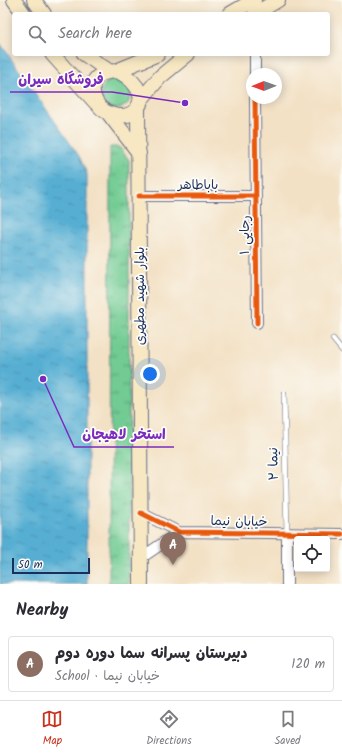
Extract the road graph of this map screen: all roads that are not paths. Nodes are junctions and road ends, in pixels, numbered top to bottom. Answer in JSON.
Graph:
{"nodes":[{"id":1,"x":14,"y":0,"type":"edge"},
{"id":2,"x":34,"y":0,"type":"edge"},
{"id":3,"x":254,"y":0,"type":"edge"},
{"id":4,"x":278,"y":0,"type":"edge"},
{"id":5,"x":23,"y":12,"type":"edge"},
{"id":6,"x":43,"y":12,"type":"edge"},
{"id":7,"x":233,"y":12,"type":"edge"},
{"id":8,"x":258,"y":12,"type":"edge"},
{"id":9,"x":54,"y":56,"type":"edge"},
{"id":10,"x":87,"y":56,"type":"edge"},
{"id":11,"x":153,"y":56,"type":"edge"},
{"id":12,"x":186,"y":56,"type":"edge"},
{"id":13,"x":255,"y":56,"type":"edge"},
{"id":14,"x":255,"y":68,"type":"edge"},
{"id":15,"x":112,"y":71,"type":"junction"},
{"id":16,"x":139,"y":104,"type":"junction"},
{"id":17,"x":255,"y":104,"type":"edge"},
{"id":18,"x":104,"y":110,"type":"junction"},
{"id":19,"x":139,"y":153,"type":"junction"},
{"id":20,"x":139,"y":196,"type":"junction"},
{"id":21,"x":256,"y":196,"type":"junction"},
{"id":22,"x":257,"y":323,"type":"dead end"},
{"id":23,"x":333,"y":339,"type":"dead end"},
{"id":24,"x":342,"y":350,"type":"edge"},
{"id":25,"x":284,"y":394,"type":"dead end"},
{"id":26,"x":141,"y":513,"type":"junction"},
{"id":27,"x":179,"y":532,"type":"junction"},
{"id":28,"x":287,"y":534,"type":"junction"},
{"id":29,"x":342,"y":534,"type":"edge"},
{"id":30,"x":141,"y":558,"type":"junction"},
{"id":31,"x":141,"y":584,"type":"edge"},
{"id":32,"x":287,"y":584,"type":"edge"}],
"edges":[{"from":1,"to":5,"type":"main road"},
{"from":2,"to":6,"type":"main road"},
{"from":3,"to":7,"type":"main road"},
{"from":4,"to":8,"type":"main road"},
{"from":9,"to":18,"type":"main road"},
{"from":10,"to":15,"type":"main road"},
{"from":11,"to":15,"type":"main road"},
{"from":12,"to":16,"type":"main road"},
{"from":13,"to":14,"type":"street"},
{"from":15,"to":16,"type":"main road"},
{"from":15,"to":18,"type":"main road"},
{"from":16,"to":18,"type":"main road"},
{"from":16,"to":19,"type":"main road","name":"بلوار شهید مطهری"},
{"from":17,"to":21,"type":"street","name":"رجایی ۱"},
{"from":18,"to":19,"type":"main road"},
{"from":19,"to":20,"type":"main road","name":"بلوار شهید مطهری"},
{"from":20,"to":21,"type":"street","name":"باباطاهر"},
{"from":20,"to":26,"type":"main road","name":"بلوار شهید مطهری"},
{"from":21,"to":22,"type":"street","name":"رجایی ۱"},
{"from":23,"to":24,"type":"lane"},
{"from":25,"to":28,"type":"lane","name":"نیما ۲"},
{"from":26,"to":27,"type":"street","name":"خیابان نیما"},
{"from":26,"to":30,"type":"main road","name":"بلوار شهید مطهری"},
{"from":27,"to":28,"type":"street","name":"خیابان نیما"},
{"from":27,"to":30,"type":"street"},
{"from":28,"to":29,"type":"street","name":"خیابان نیما"},
{"from":28,"to":32,"type":"street"},
{"from":30,"to":31,"type":"main road","name":"بلوار شهید مطهری"}]}
